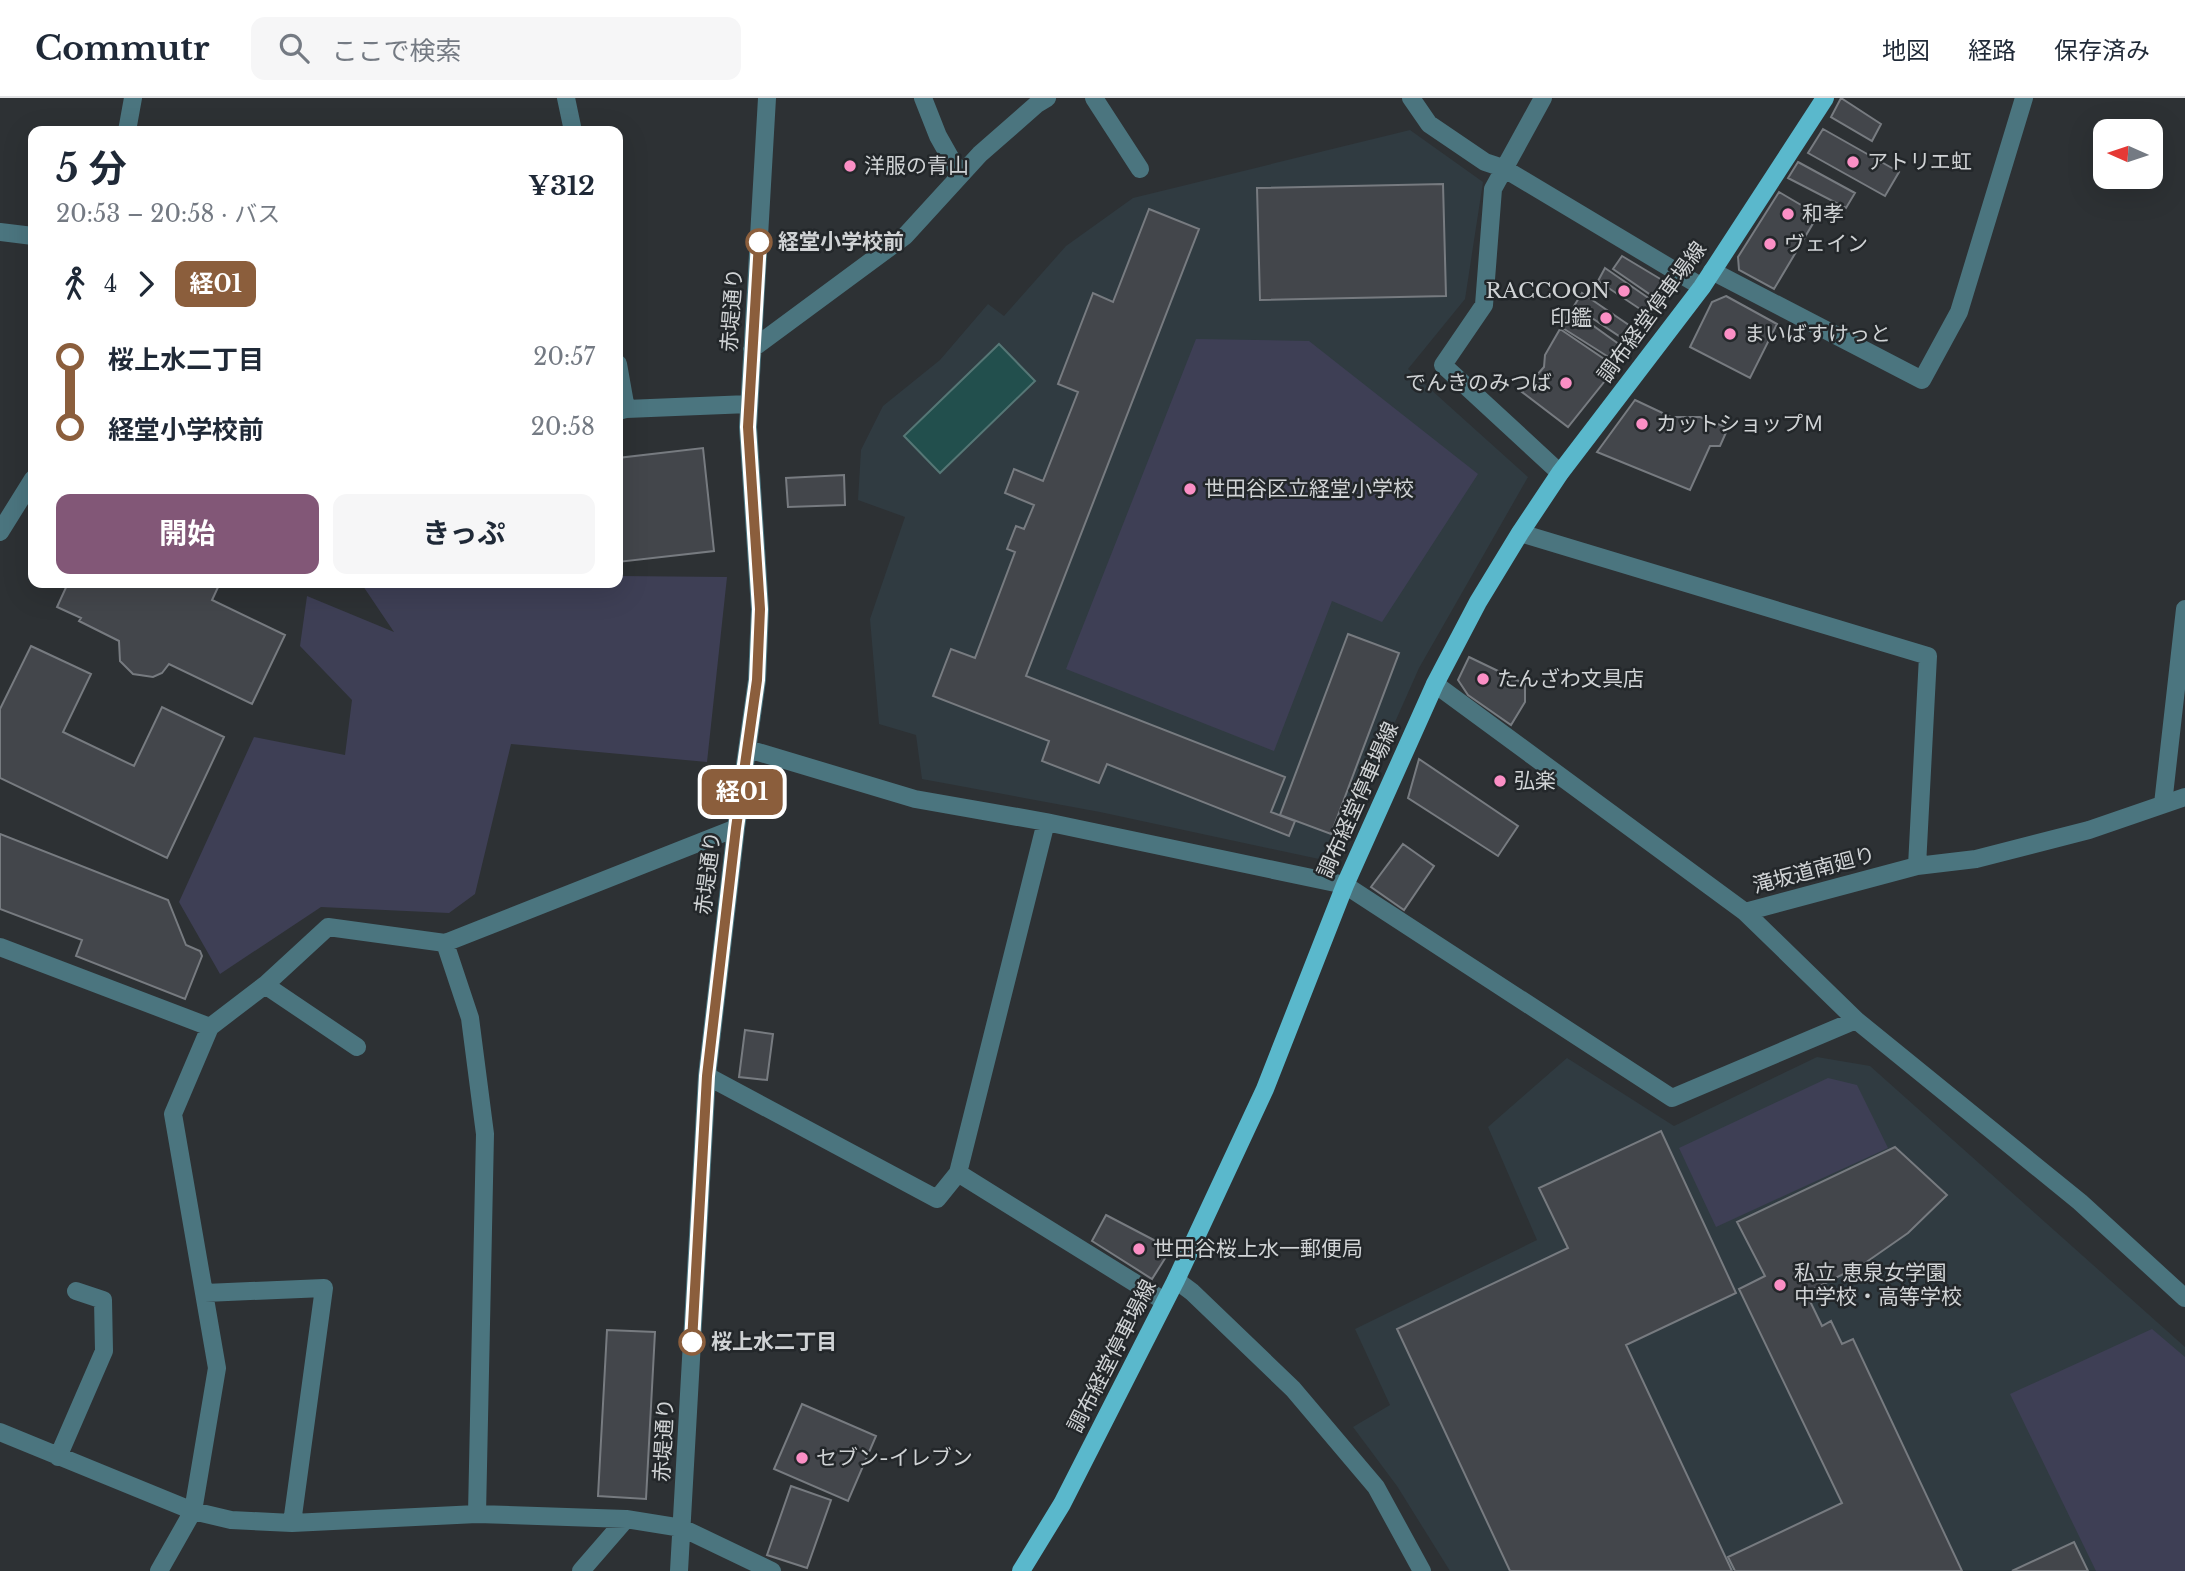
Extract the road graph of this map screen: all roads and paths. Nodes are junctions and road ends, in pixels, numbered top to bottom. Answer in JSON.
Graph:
{"nodes":[{"id":1,"x":133,"y":98,"type":"edge"},
{"id":2,"x":566,"y":98,"type":"edge"},
{"id":3,"x":768,"y":98,"type":"edge"},
{"id":4,"x":923,"y":98,"type":"edge"},
{"id":5,"x":1047,"y":98,"type":"edge"},
{"id":6,"x":1094,"y":98,"type":"edge"},
{"id":7,"x":1411,"y":98,"type":"edge"},
{"id":8,"x":1543,"y":98,"type":"edge"},
{"id":9,"x":1825,"y":98,"type":"edge"},
{"id":10,"x":2024,"y":98,"type":"edge"},
{"id":11,"x":128,"y":126,"type":"edge"},
{"id":12,"x":572,"y":126,"type":"edge"},
{"id":13,"x":1503,"y":168,"type":"junction"},
{"id":14,"x":1140,"y":169,"type":"dead end"},
{"id":15,"x":960,"y":175,"type":"junction"},
{"id":16,"x":0,"y":232,"type":"edge"},
{"id":17,"x":28,"y":235,"type":"edge"},
{"id":18,"x":1707,"y":279,"type":"junction"},
{"id":19,"x":752,"y":349,"type":"junction"},
{"id":20,"x":749,"y":404,"type":"junction"},
{"id":21,"x":623,"y":410,"type":"edge"},
{"id":22,"x":1560,"y":473,"type":"junction"},
{"id":23,"x":28,"y":487,"type":"edge"},
{"id":24,"x":1,"y":528,"type":"edge"},
{"id":25,"x":1520,"y":533,"type":"junction"},
{"id":26,"x":2185,"y":608,"type":"edge"},
{"id":27,"x":1435,"y":684,"type":"junction"},
{"id":28,"x":748,"y":749,"type":"junction"},
{"id":29,"x":2185,"y":797,"type":"edge"},
{"id":30,"x":2163,"y":804,"type":"junction"},
{"id":31,"x":1046,"y":822,"type":"junction"},
{"id":32,"x":736,"y":828,"type":"junction"},
{"id":33,"x":1917,"y":866,"type":"junction"},
{"id":34,"x":1345,"y":885,"type":"junction"},
{"id":35,"x":1745,"y":912,"type":"junction"},
{"id":36,"x":445,"y":943,"type":"junction"},
{"id":37,"x":0,"y":947,"type":"edge"},
{"id":38,"x":265,"y":985,"type":"junction"},
{"id":39,"x":1856,"y":1020,"type":"junction"},
{"id":40,"x":210,"y":1027,"type":"junction"},
{"id":41,"x":357,"y":1047,"type":"dead end"},
{"id":42,"x":707,"y":1076,"type":"junction"},
{"id":43,"x":958,"y":1173,"type":"junction"},
{"id":44,"x":1176,"y":1280,"type":"junction"},
{"id":45,"x":76,"y":1291,"type":"dead end"},
{"id":46,"x":205,"y":1293,"type":"junction"},
{"id":47,"x":2185,"y":1298,"type":"edge"},
{"id":48,"x":1164,"y":1301,"type":"junction"},
{"id":49,"x":0,"y":1432,"type":"edge"},
{"id":50,"x":58,"y":1457,"type":"junction"},
{"id":51,"x":193,"y":1511,"type":"junction"},
{"id":52,"x":478,"y":1514,"type":"junction"},
{"id":53,"x":626,"y":1518,"type":"junction"},
{"id":54,"x":292,"y":1523,"type":"junction"},
{"id":55,"x":682,"y":1528,"type":"junction"},
{"id":56,"x":159,"y":1571,"type":"edge"},
{"id":57,"x":581,"y":1571,"type":"edge"},
{"id":58,"x":679,"y":1571,"type":"edge"},
{"id":59,"x":772,"y":1571,"type":"edge"},
{"id":60,"x":1021,"y":1571,"type":"edge"},
{"id":61,"x":1422,"y":1571,"type":"edge"}],
"edges":[{"from":1,"to":11,"type":"street"},
{"from":2,"to":12,"type":"street"},
{"from":3,"to":19,"type":"street","name":"赤堤通り"},
{"from":4,"to":15,"type":"street"},
{"from":5,"to":15,"type":"street"},
{"from":6,"to":14,"type":"street"},
{"from":7,"to":13,"type":"street"},
{"from":8,"to":13,"type":"street"},
{"from":9,"to":18,"type":"main road","name":"調布経堂停車場線"},
{"from":10,"to":18,"type":"street"},
{"from":13,"to":18,"type":"street"},
{"from":13,"to":22,"type":"street"},
{"from":15,"to":19,"type":"street"},
{"from":16,"to":17,"type":"street"},
{"from":18,"to":22,"type":"main road","name":"調布経堂停車場線"},
{"from":19,"to":20,"type":"street","name":"赤堤通り"},
{"from":20,"to":21,"type":"street"},
{"from":20,"to":28,"type":"street","name":"赤堤通り"},
{"from":22,"to":25,"type":"main road","name":"調布経堂停車場線"},
{"from":23,"to":24,"type":"street"},
{"from":25,"to":27,"type":"main road","name":"調布経堂停車場線"},
{"from":25,"to":33,"type":"street"},
{"from":26,"to":30,"type":"street"},
{"from":27,"to":34,"type":"main road","name":"調布経堂停車場線"},
{"from":27,"to":35,"type":"street","name":"滝坂道南廻り"},
{"from":28,"to":31,"type":"street"},
{"from":28,"to":32,"type":"street","name":"赤堤通り"},
{"from":29,"to":30,"type":"street","name":"滝坂道南廻り"},
{"from":30,"to":33,"type":"street","name":"滝坂道南廻り"},
{"from":31,"to":34,"type":"street"},
{"from":31,"to":43,"type":"street"},
{"from":32,"to":36,"type":"street"},
{"from":32,"to":42,"type":"street","name":"赤堤通り"},
{"from":33,"to":35,"type":"street","name":"滝坂道南廻り"},
{"from":34,"to":39,"type":"street"},
{"from":34,"to":44,"type":"main road","name":"調布経堂停車場線"},
{"from":35,"to":39,"type":"street"},
{"from":36,"to":38,"type":"street"},
{"from":36,"to":52,"type":"street"},
{"from":37,"to":40,"type":"street"},
{"from":38,"to":40,"type":"street"},
{"from":38,"to":41,"type":"street"},
{"from":39,"to":47,"type":"street"},
{"from":40,"to":46,"type":"street"},
{"from":42,"to":43,"type":"street"},
{"from":42,"to":55,"type":"street","name":"赤堤通り"},
{"from":43,"to":48,"type":"street"},
{"from":44,"to":48,"type":"main road","name":"調布経堂停車場線"},
{"from":44,"to":61,"type":"street"},
{"from":45,"to":50,"type":"street"},
{"from":46,"to":51,"type":"street"},
{"from":46,"to":54,"type":"street"},
{"from":48,"to":60,"type":"main road","name":"調布経堂停車場線"},
{"from":49,"to":50,"type":"street"},
{"from":50,"to":51,"type":"street"},
{"from":51,"to":54,"type":"street"},
{"from":51,"to":56,"type":"street"},
{"from":52,"to":53,"type":"street"},
{"from":52,"to":54,"type":"street"},
{"from":53,"to":55,"type":"street"},
{"from":53,"to":57,"type":"street"},
{"from":55,"to":58,"type":"street","name":"赤堤通り"},
{"from":55,"to":59,"type":"street"}]}
